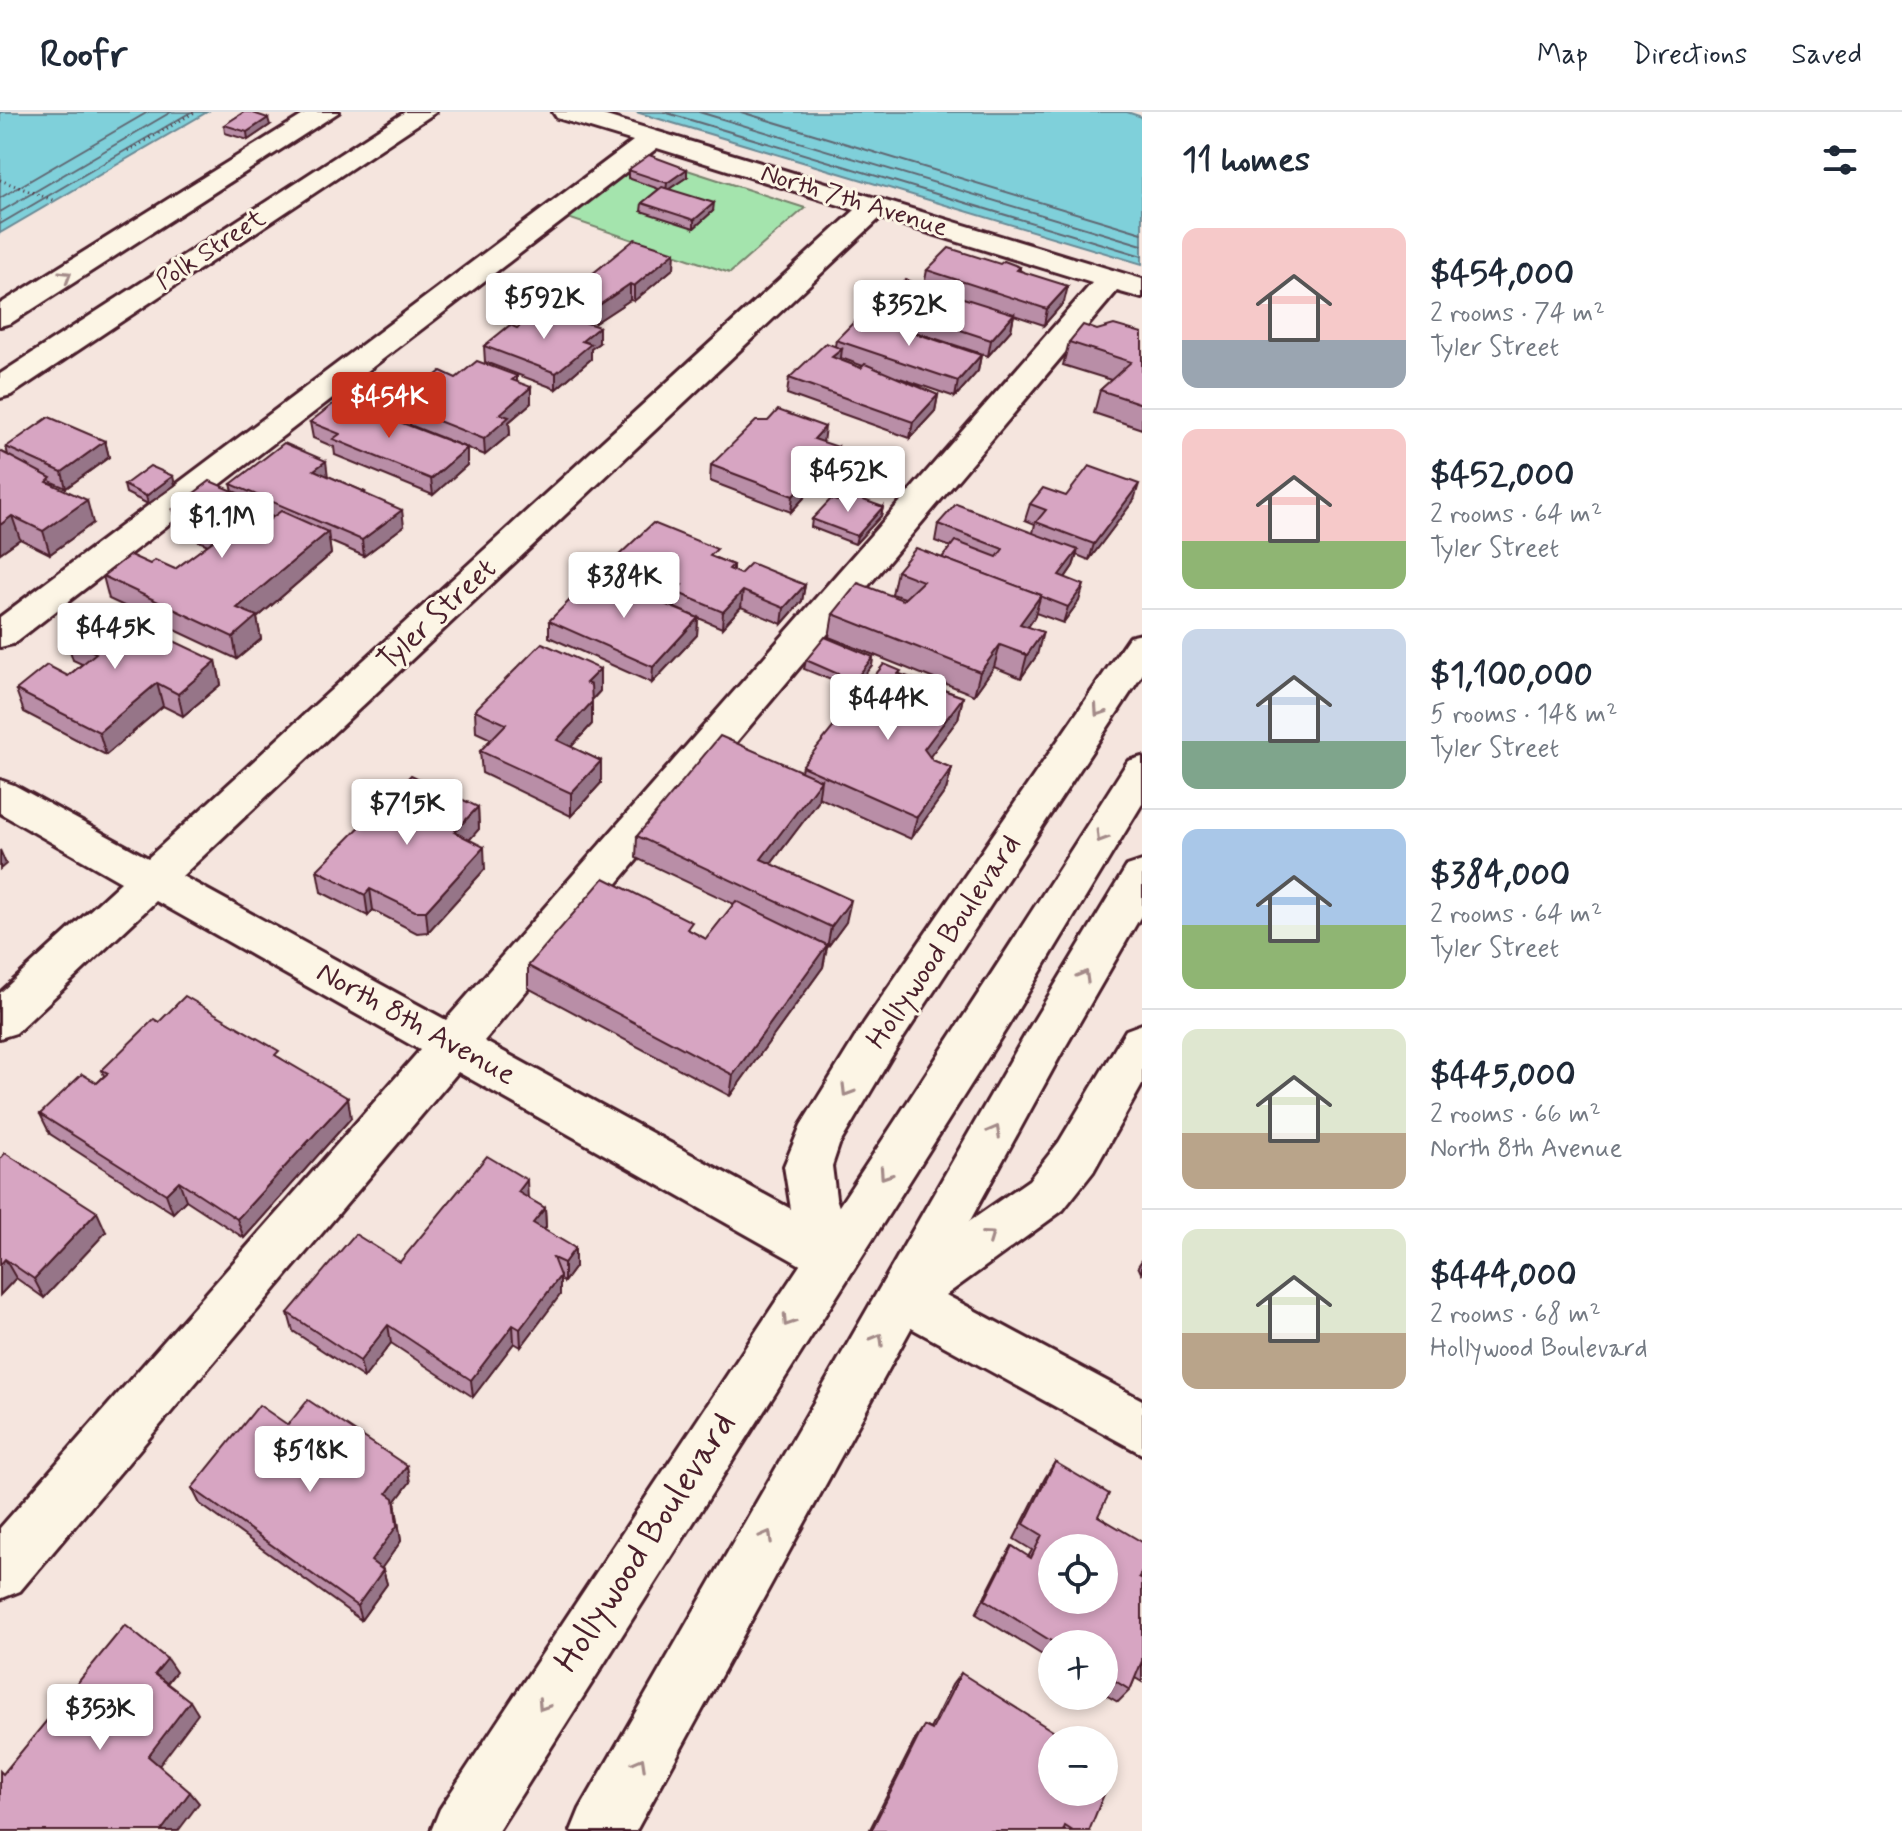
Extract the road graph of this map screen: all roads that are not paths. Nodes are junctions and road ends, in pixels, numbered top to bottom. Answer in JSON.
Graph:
{"nodes":[{"id":1,"x":326,"y":112,"type":"edge"},
{"id":2,"x":423,"y":112,"type":"edge"},
{"id":3,"x":566,"y":112,"type":"edge"},
{"id":4,"x":652,"y":139,"type":"junction"},
{"id":5,"x":874,"y":208,"type":"junction"},
{"id":6,"x":1126,"y":284,"type":"edge"},
{"id":7,"x":0,"y":317,"type":"edge"},
{"id":8,"x":0,"y":388,"type":"edge"},
{"id":9,"x":0,"y":635,"type":"edge"},
{"id":10,"x":1142,"y":646,"type":"edge"},
{"id":11,"x":1142,"y":771,"type":"edge"},
{"id":12,"x":0,"y":795,"type":"edge"},
{"id":13,"x":1142,"y":877,"type":"edge"},
{"id":14,"x":151,"y":881,"type":"junction"},
{"id":15,"x":0,"y":1020,"type":"edge"},
{"id":16,"x":1142,"y":1043,"type":"edge"},
{"id":17,"x":454,"y":1044,"type":"junction"},
{"id":18,"x":831,"y":1256,"type":"junction"},
{"id":19,"x":902,"y":1297,"type":"junction"},
{"id":20,"x":1142,"y":1428,"type":"edge"},
{"id":21,"x":0,"y":1571,"type":"edge"},
{"id":22,"x":462,"y":1831,"type":"edge"},
{"id":23,"x":602,"y":1831,"type":"edge"}],
"edges":[{"from":7,"to":1,"type":"street","one_way":true},
{"from":2,"to":8,"type":"street","name":"Polk Street"},
{"from":3,"to":4,"type":"street","name":"North 7th Avenue"},
{"from":4,"to":5,"type":"street","name":"North 7th Avenue"},
{"from":4,"to":9,"type":"street"},
{"from":5,"to":6,"type":"street","name":"North 7th Avenue"},
{"from":5,"to":14,"type":"street","name":"Tyler Street"},
{"from":6,"to":17,"type":"street"},
{"from":10,"to":18,"type":"street","name":"Hollywood Boulevard","one_way":true},
{"from":11,"to":18,"type":"street","name":"Hollywood Boulevard","one_way":true},
{"from":12,"to":14,"type":"street","name":"North 8th Avenue"},
{"from":19,"to":13,"type":"street","one_way":true},
{"from":14,"to":15,"type":"street","name":"Tyler Street"},
{"from":14,"to":17,"type":"street","name":"North 8th Avenue"},
{"from":19,"to":16,"type":"street","one_way":true},
{"from":17,"to":18,"type":"street","name":"North 8th Avenue"},
{"from":17,"to":21,"type":"street"},
{"from":18,"to":22,"type":"street","name":"Hollywood Boulevard","one_way":true},
{"from":19,"to":20,"type":"street"},
{"from":23,"to":19,"type":"street","one_way":true}]}
